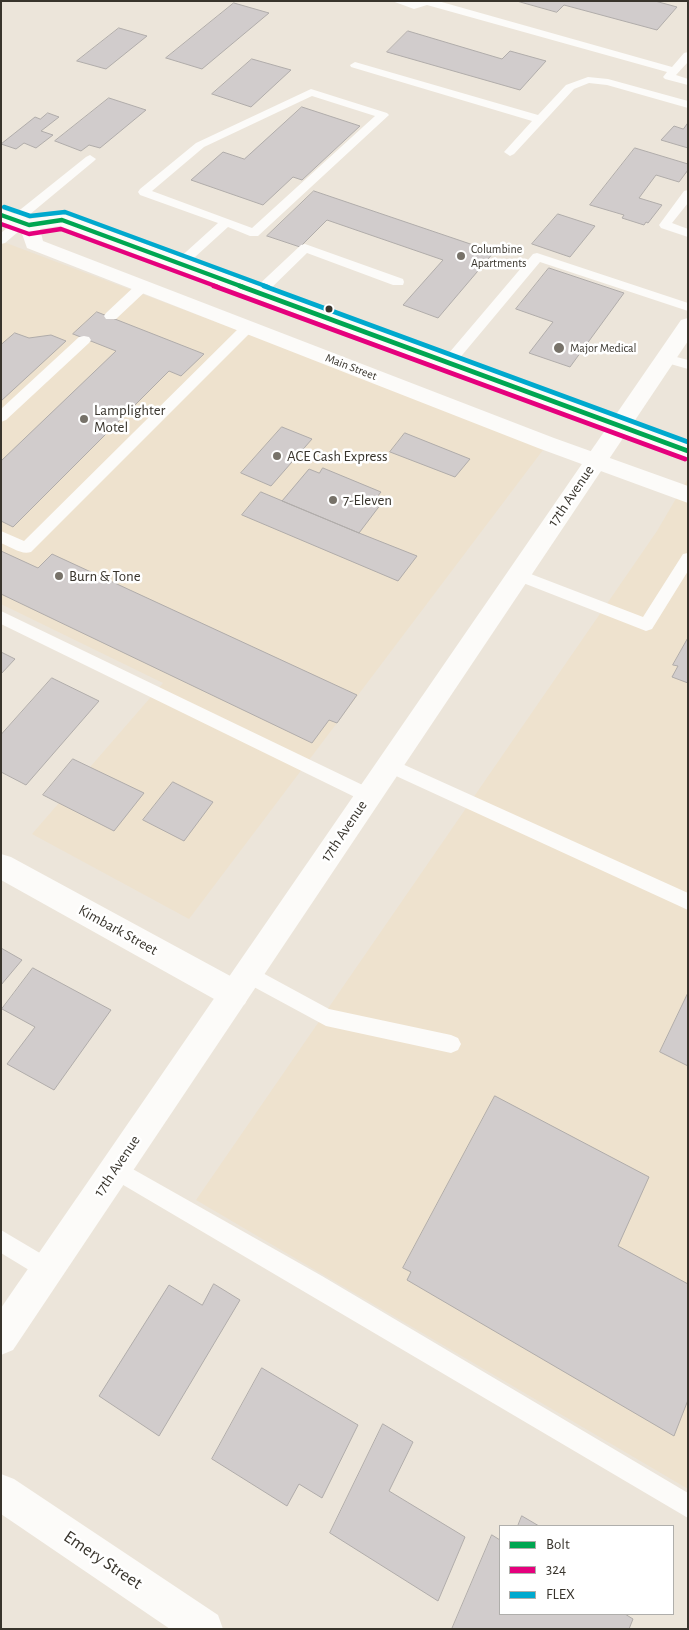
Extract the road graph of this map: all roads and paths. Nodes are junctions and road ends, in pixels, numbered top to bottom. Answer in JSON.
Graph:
{"nodes":[{"id":1,"x":397,"y":1,"type":"edge"},
{"id":2,"x":425,"y":1,"type":"edge"},
{"id":3,"x":688,"y":54,"type":"edge"},
{"id":4,"x":355,"y":65,"type":"dead end"},
{"id":5,"x":674,"y":70,"type":"junction"},
{"id":6,"x":688,"y":82,"type":"edge"},
{"id":7,"x":688,"y":104,"type":"edge"},
{"id":8,"x":541,"y":120,"type":"junction"},
{"id":9,"x":510,"y":152,"type":"dead end"},
{"id":10,"x":90,"y":159,"type":"dead end"},
{"id":11,"x":688,"y":194,"type":"edge"},
{"id":12,"x":17,"y":221,"type":"edge"},
{"id":13,"x":226,"y":222,"type":"junction"},
{"id":14,"x":688,"y":233,"type":"edge"},
{"id":15,"x":1,"y":240,"type":"edge"},
{"id":16,"x":180,"y":264,"type":"junction"},
{"id":17,"x":398,"y":282,"type":"dead end"},
{"id":18,"x":143,"y":286,"type":"junction"},
{"id":19,"x":258,"y":293,"type":"junction"},
{"id":20,"x":688,"y":307,"type":"edge"},
{"id":21,"x":110,"y":316,"type":"dead end"},
{"id":22,"x":688,"y":324,"type":"edge"},
{"id":23,"x":248,"y":327,"type":"junction"},
{"id":24,"x":84,"y":340,"type":"dead end"},
{"id":25,"x":665,"y":358,"type":"junction"},
{"id":26,"x":448,"y":363,"type":"junction"},
{"id":27,"x":688,"y":366,"type":"edge"},
{"id":28,"x":1,"y":417,"type":"edge"},
{"id":29,"x":619,"y":426,"type":"junction"},
{"id":30,"x":688,"y":451,"type":"edge"},
{"id":31,"x":594,"y":462,"type":"junction"},
{"id":32,"x":688,"y":495,"type":"edge"},
{"id":33,"x":1,"y":536,"type":"edge"},
{"id":34,"x":688,"y":558,"type":"edge"},
{"id":35,"x":518,"y":575,"type":"junction"},
{"id":36,"x":1,"y":617,"type":"edge"},
{"id":37,"x":389,"y":765,"type":"junction"},
{"id":38,"x":368,"y":796,"type":"junction"},
{"id":39,"x":1,"y":866,"type":"edge"},
{"id":40,"x":688,"y":902,"type":"edge"},
{"id":41,"x":241,"y":984,"type":"junction"},
{"id":42,"x":450,"y":1044,"type":"dead end"},
{"id":43,"x":115,"y":1169,"type":"junction"},
{"id":44,"x":1,"y":1241,"type":"edge"},
{"id":45,"x":47,"y":1270,"type":"junction"},
{"id":46,"x":1,"y":1338,"type":"edge"},
{"id":47,"x":1,"y":1492,"type":"edge"},
{"id":48,"x":688,"y":1506,"type":"edge"},
{"id":49,"x":204,"y":1629,"type":"edge"}],
"edges":[{"from":1,"to":2,"type":"lane"},
{"from":2,"to":5,"type":"lane"},
{"from":3,"to":5,"type":"lane"},
{"from":4,"to":8,"type":"lane"},
{"from":5,"to":6,"type":"lane"},
{"from":7,"to":8,"type":"lane"},
{"from":8,"to":9,"type":"lane"},
{"from":10,"to":12,"type":"lane"},
{"from":11,"to":14,"type":"lane"},
{"from":12,"to":15,"type":"lane"},
{"from":12,"to":16,"type":"main road"},
{"from":12,"to":18,"type":"main road","name":"Main Street"},
{"from":13,"to":13,"type":"lane"},
{"from":13,"to":16,"type":"lane"},
{"from":16,"to":19,"type":"main road"},
{"from":17,"to":19,"type":"lane"},
{"from":18,"to":21,"type":"lane"},
{"from":18,"to":23,"type":"main road","name":"Main Street"},
{"from":19,"to":26,"type":"main road"},
{"from":20,"to":26,"type":"lane"},
{"from":22,"to":25,"type":"main road","name":"17th Avenue"},
{"from":23,"to":31,"type":"main road","name":"Main Street"},
{"from":23,"to":33,"type":"lane"},
{"from":24,"to":28,"type":"lane"},
{"from":25,"to":27,"type":"lane"},
{"from":25,"to":29,"type":"main road","name":"17th Avenue"},
{"from":26,"to":29,"type":"main road"},
{"from":29,"to":30,"type":"main road"},
{"from":29,"to":31,"type":"main road","name":"17th Avenue"},
{"from":31,"to":32,"type":"main road","name":"Main Street"},
{"from":31,"to":35,"type":"main road","name":"17th Avenue"},
{"from":34,"to":35,"type":"lane"},
{"from":35,"to":37,"type":"main road","name":"17th Avenue"},
{"from":36,"to":38,"type":"lane"},
{"from":37,"to":38,"type":"main road","name":"17th Avenue"},
{"from":37,"to":40,"type":"lane"},
{"from":38,"to":41,"type":"main road","name":"17th Avenue"},
{"from":39,"to":41,"type":"main road","name":"Kimbark Street"},
{"from":41,"to":42,"type":"lane"},
{"from":41,"to":43,"type":"main road","name":"17th Avenue"},
{"from":43,"to":45,"type":"main road","name":"17th Avenue"},
{"from":43,"to":48,"type":"lane"},
{"from":44,"to":45,"type":"lane"},
{"from":45,"to":46,"type":"main road","name":"17th Avenue"},
{"from":47,"to":49,"type":"main road","name":"Emery Street"}]}
